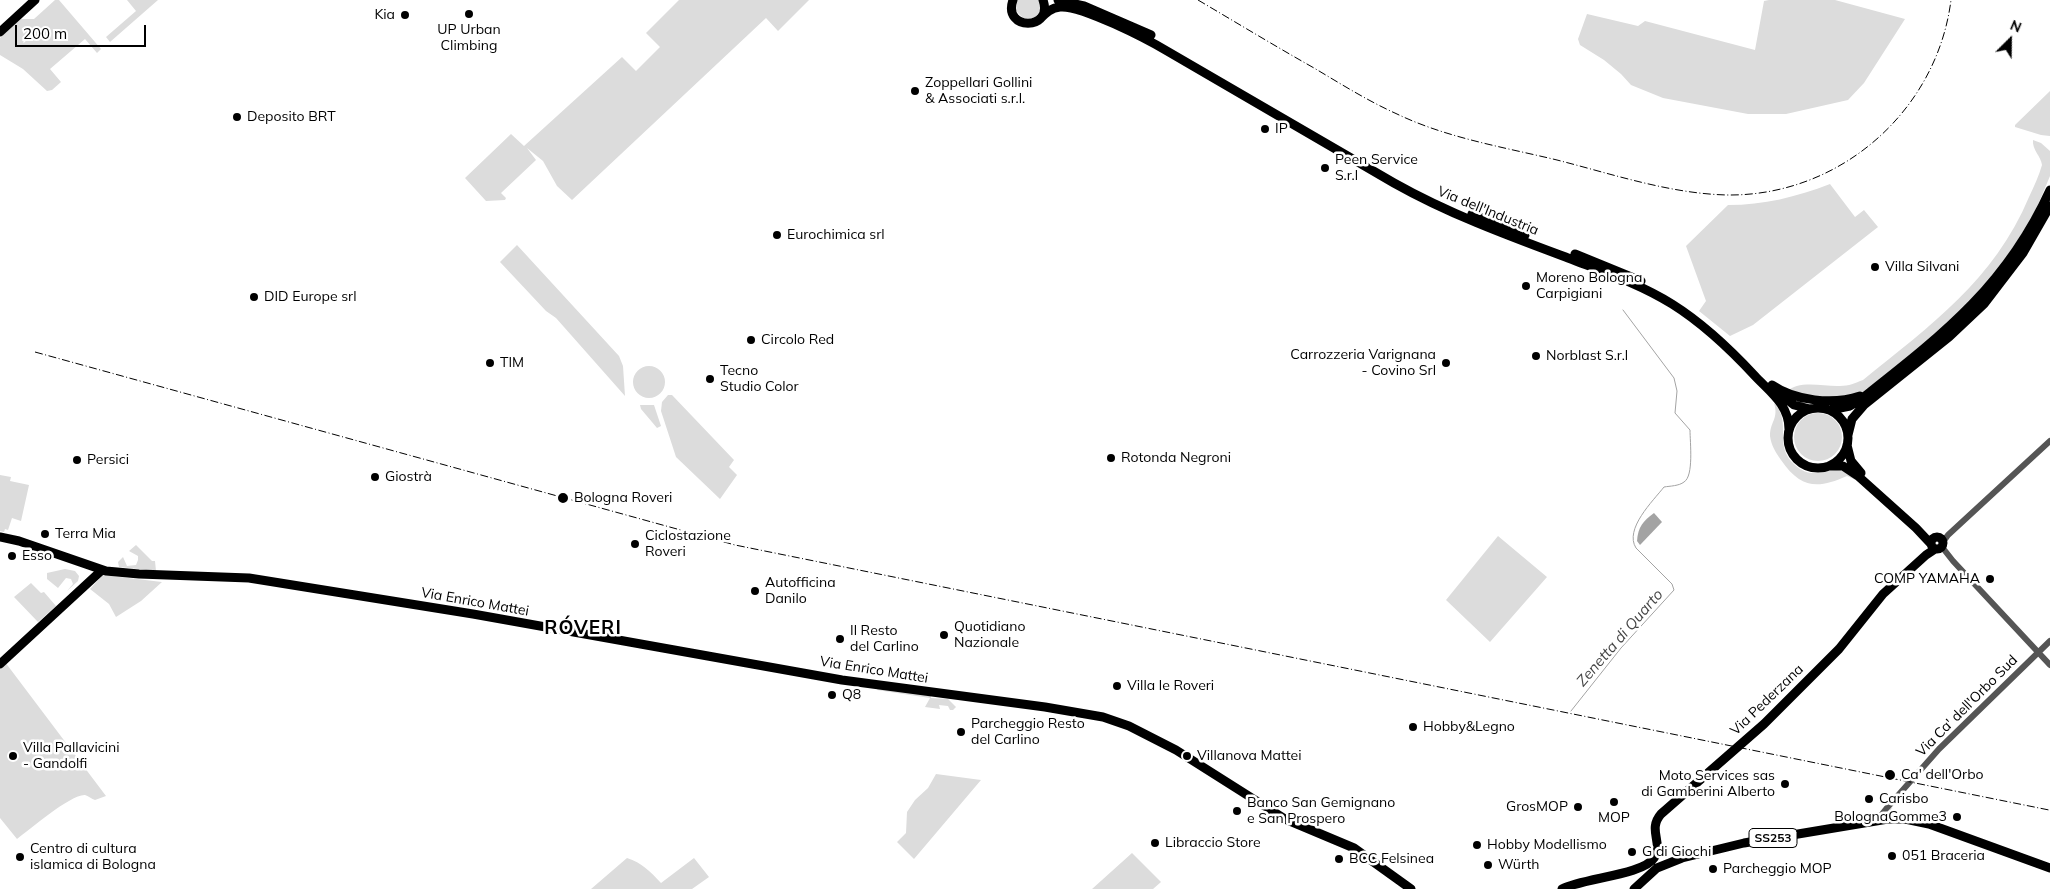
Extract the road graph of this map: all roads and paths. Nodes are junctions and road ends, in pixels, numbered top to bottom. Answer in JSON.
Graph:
{"nodes":[{"id":1,"x":35,"y":0,"type":"edge"},
{"id":2,"x":1043,"y":0,"type":"edge"},
{"id":3,"x":1058,"y":0,"type":"edge"},
{"id":4,"x":1011,"y":2,"type":"edge"},
{"id":5,"x":1040,"y":19,"type":"junction"},
{"id":6,"x":0,"y":32,"type":"edge"},
{"id":7,"x":2050,"y":190,"type":"edge"},
{"id":8,"x":2050,"y":206,"type":"edge"},
{"id":9,"x":1772,"y":384,"type":"junction"},
{"id":10,"x":1867,"y":394,"type":"junction"},
{"id":11,"x":1810,"y":409,"type":"junction"},
{"id":12,"x":1830,"y":410,"type":"junction"},
{"id":13,"x":1789,"y":429,"type":"junction"},
{"id":14,"x":1848,"y":435,"type":"junction"},
{"id":15,"x":2050,"y":441,"type":"edge"},
{"id":16,"x":1847,"y":445,"type":"junction"},
{"id":17,"x":1829,"y":466,"type":"junction"},
{"id":18,"x":4,"y":538,"type":"edge"},
{"id":19,"x":1938,"y":543,"type":"junction"},
{"id":20,"x":102,"y":570,"type":"junction"},
{"id":21,"x":2050,"y":641,"type":"edge"},
{"id":22,"x":2038,"y":652,"type":"junction"},
{"id":23,"x":0,"y":664,"type":"edge"},
{"id":24,"x":2050,"y":665,"type":"edge"},
{"id":25,"x":1894,"y":802,"type":"junction"},
{"id":26,"x":1887,"y":817,"type":"junction"},
{"id":27,"x":2050,"y":868,"type":"edge"},
{"id":28,"x":1411,"y":889,"type":"edge"},
{"id":29,"x":1562,"y":889,"type":"edge"},
{"id":30,"x":1634,"y":889,"type":"edge"}],
"edges":[{"from":1,"to":6,"type":"main road"},
{"from":2,"to":5,"type":"main road"},
{"from":3,"to":9,"type":"main road","name":"Via dell'Industria"},
{"from":4,"to":5,"type":"main road"},
{"from":5,"to":13,"type":"main road","name":"Via dell'Industria"},
{"from":7,"to":10,"type":"main road"},
{"from":8,"to":14,"type":"main road"},
{"from":9,"to":10,"type":"main road"},
{"from":9,"to":11,"type":"main road","name":"Via dell'Industria"},
{"from":10,"to":12,"type":"main road"},
{"from":11,"to":12,"type":"main road"},
{"from":11,"to":13,"type":"main road"},
{"from":12,"to":14,"type":"main road"},
{"from":13,"to":17,"type":"main road"},
{"from":14,"to":16,"type":"main road"},
{"from":15,"to":19,"type":"street"},
{"from":16,"to":17,"type":"main road"},
{"from":16,"to":19,"type":"main road"},
{"from":17,"to":19,"type":"main road"},
{"from":18,"to":20,"type":"main road","name":"Via Enrico Mattei"},
{"from":19,"to":22,"type":"street"},
{"from":19,"to":29,"type":"main road","name":"Via Pederzana"},
{"from":20,"to":23,"type":"main road"},
{"from":20,"to":28,"type":"main road","name":"Via Enrico Mattei"},
{"from":21,"to":22,"type":"street","name":"Via Ca' dell'Orbo Sud"},
{"from":22,"to":24,"type":"street"},
{"from":22,"to":25,"type":"street","name":"Via Ca' dell'Orbo Sud"},
{"from":25,"to":26,"type":"street"},
{"from":25,"to":26,"type":"street","name":"Via Ca' dell'Orbo Sud"},
{"from":26,"to":27,"type":"main road","number":"SS253"},
{"from":26,"to":30,"type":"main road","number":"SS253"}]}
